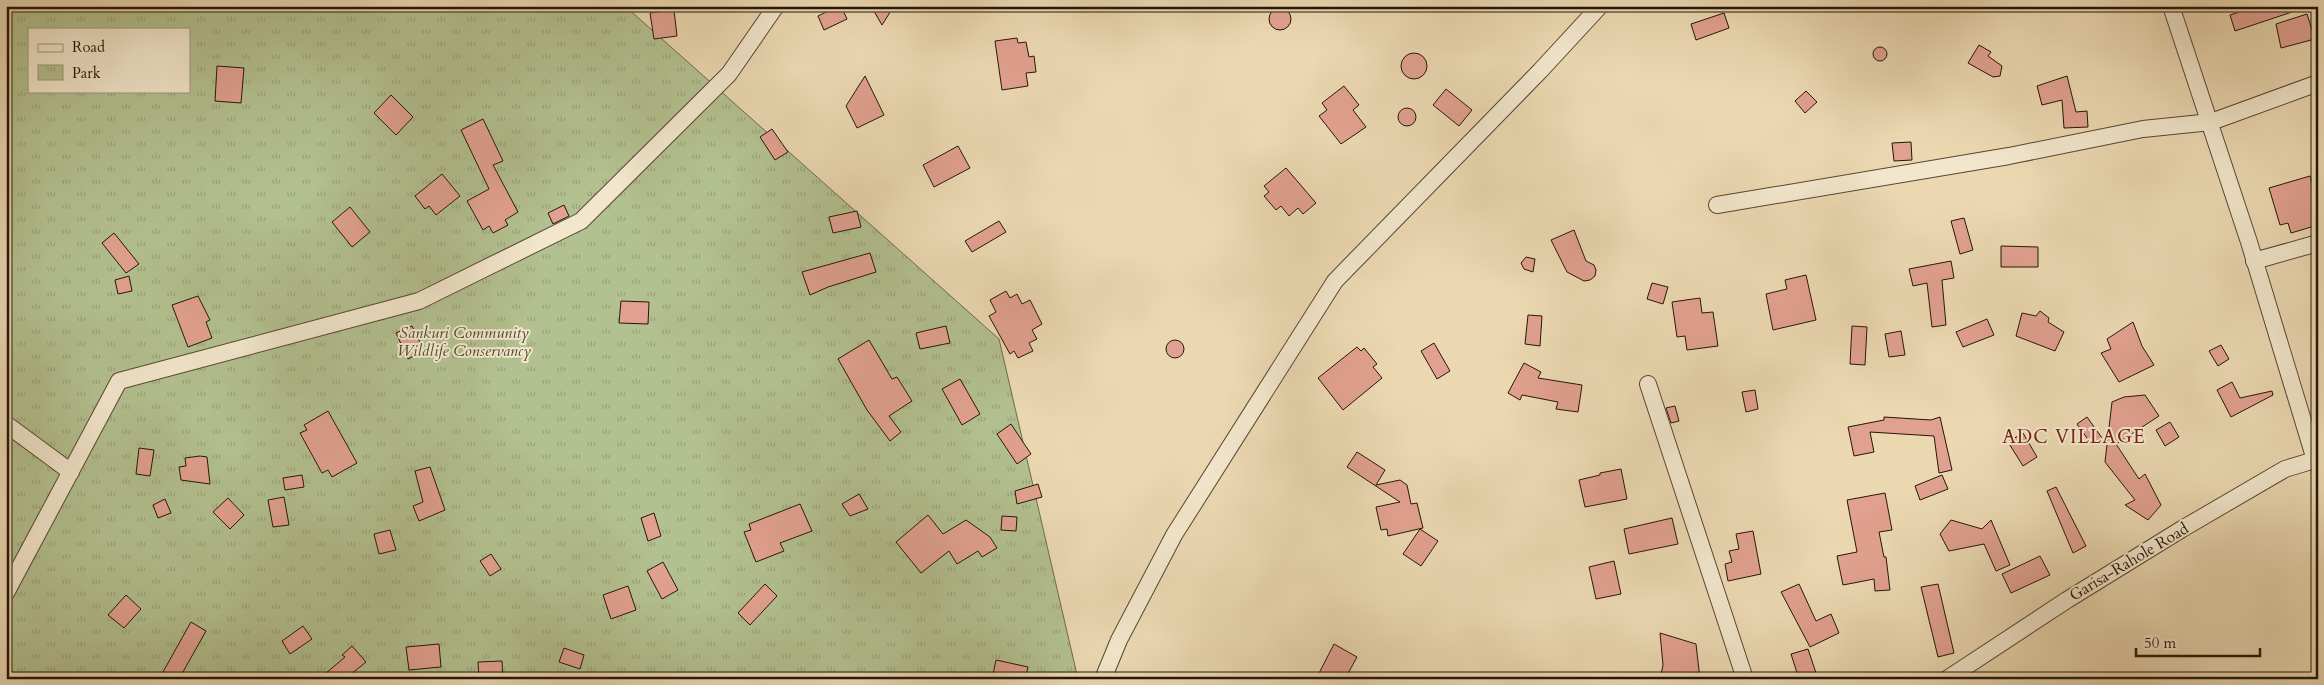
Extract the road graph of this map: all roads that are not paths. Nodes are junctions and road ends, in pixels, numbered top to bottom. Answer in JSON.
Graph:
{"nodes":[{"id":1,"x":776,"y":6,"type":"edge"},
{"id":2,"x":1600,"y":6,"type":"edge"},
{"id":3,"x":2171,"y":6,"type":"edge"},
{"id":4,"x":2318,"y":83,"type":"edge"},
{"id":5,"x":2211,"y":122,"type":"junction"},
{"id":6,"x":1717,"y":205,"type":"dead end"},
{"id":7,"x":2318,"y":243,"type":"edge"},
{"id":8,"x":2254,"y":261,"type":"junction"},
{"id":9,"x":1648,"y":384,"type":"dead end"},
{"id":10,"x":6,"y":424,"type":"edge"},
{"id":11,"x":2317,"y":459,"type":"edge"},
{"id":12,"x":71,"y":472,"type":"junction"},
{"id":13,"x":6,"y":593,"type":"edge"},
{"id":14,"x":1103,"y":679,"type":"edge"},
{"id":15,"x":1745,"y":679,"type":"edge"},
{"id":16,"x":1947,"y":679,"type":"edge"}],
"edges":[{"from":1,"to":12,"type":"street"},
{"from":2,"to":14,"type":"street"},
{"from":3,"to":5,"type":"street"},
{"from":4,"to":5,"type":"street"},
{"from":5,"to":6,"type":"street"},
{"from":5,"to":8,"type":"street"},
{"from":7,"to":8,"type":"street"},
{"from":8,"to":11,"type":"street"},
{"from":9,"to":15,"type":"street"},
{"from":10,"to":12,"type":"street"},
{"from":11,"to":16,"type":"street","name":"Garisa-Rahole Road"},
{"from":12,"to":13,"type":"street"}]}
